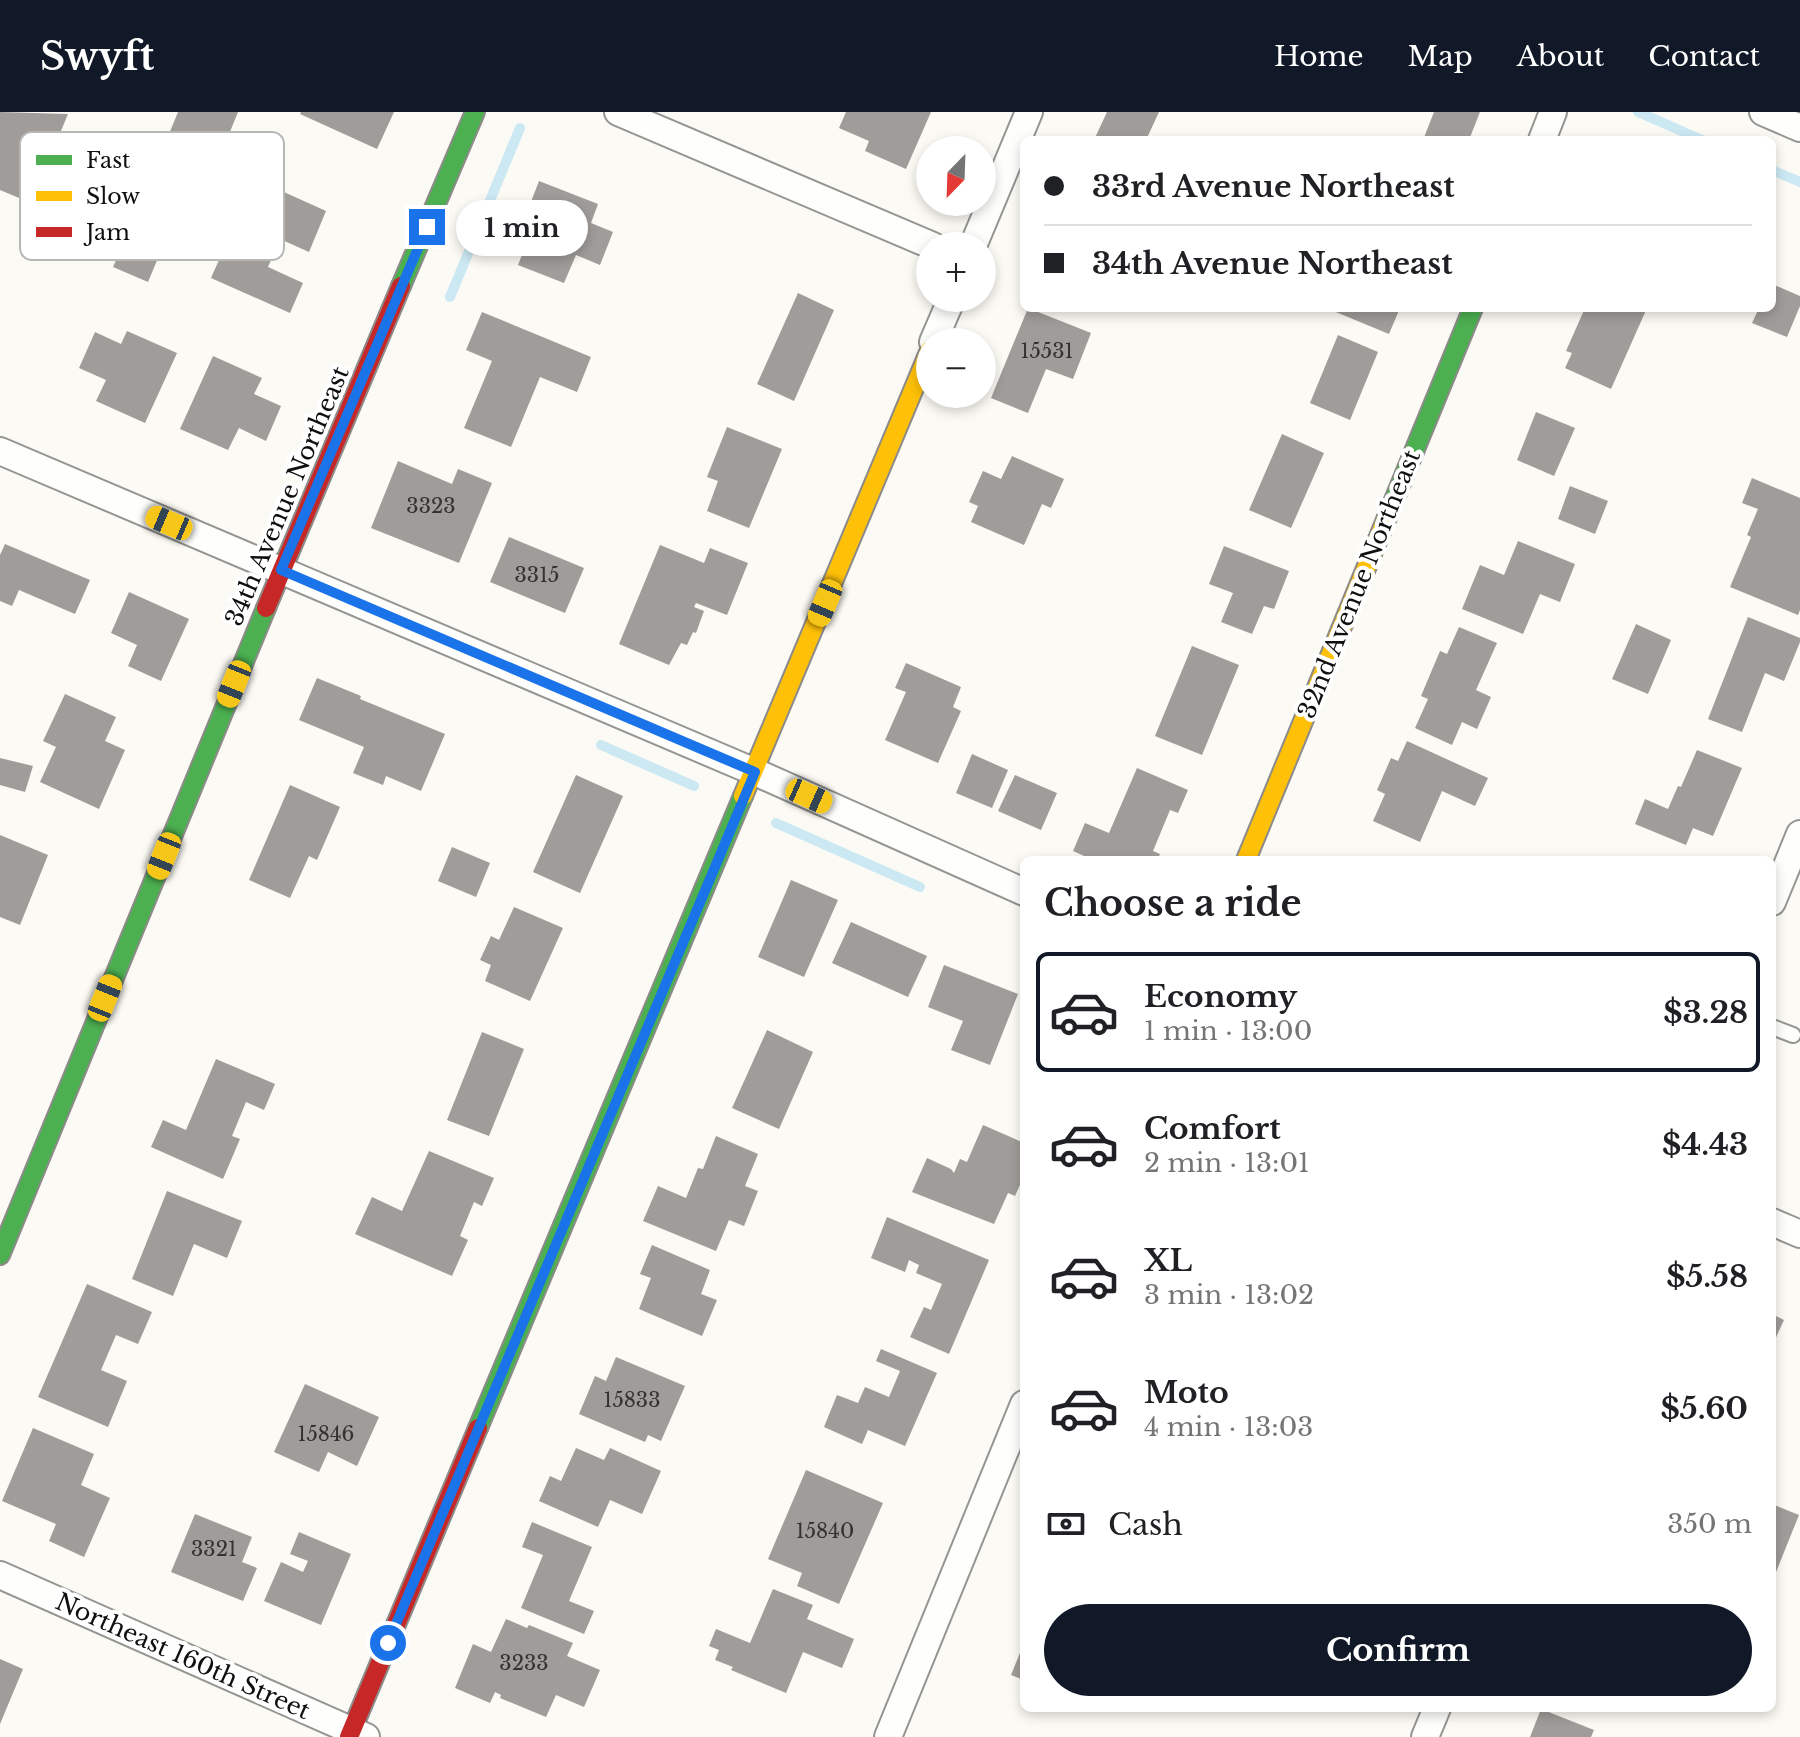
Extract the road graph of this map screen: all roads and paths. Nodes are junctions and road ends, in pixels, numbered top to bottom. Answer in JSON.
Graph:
{"nodes":[{"id":1,"x":475,"y":112,"type":"edge"},
{"id":2,"x":618,"y":112,"type":"edge"},
{"id":3,"x":1029,"y":112,"type":"edge"},
{"id":4,"x":1553,"y":112,"type":"edge"},
{"id":5,"x":1763,"y":112,"type":"edge"},
{"id":6,"x":1800,"y":128,"type":"edge"},
{"id":7,"x":1544,"y":136,"type":"edge"},
{"id":8,"x":979,"y":232,"type":"edge"},
{"id":9,"x":916,"y":239,"type":"edge"},
{"id":10,"x":1471,"y":312,"type":"edge"},
{"id":11,"x":916,"y":384,"type":"edge"},
{"id":12,"x":0,"y":451,"type":"edge"},
{"id":13,"x":281,"y":570,"type":"junction"},
{"id":14,"x":755,"y":772,"type":"junction"},
{"id":15,"x":1800,"y":834,"type":"edge"},
{"id":16,"x":1248,"y":856,"type":"edge"},
{"id":17,"x":1020,"y":890,"type":"edge"},
{"id":18,"x":1776,"y":892,"type":"edge"},
{"id":19,"x":1776,"y":1029,"type":"edge"},
{"id":20,"x":1793,"y":1035,"type":"dead end"},
{"id":21,"x":1776,"y":1224,"type":"edge"},
{"id":22,"x":1800,"y":1234,"type":"edge"},
{"id":23,"x":0,"y":1255,"type":"edge"},
{"id":24,"x":1020,"y":1414,"type":"edge"},
{"id":25,"x":0,"y":1575,"type":"edge"},
{"id":26,"x":1435,"y":1712,"type":"edge"},
{"id":27,"x":355,"y":1735,"type":"edge"},
{"id":28,"x":888,"y":1737,"type":"edge"},
{"id":29,"x":1425,"y":1737,"type":"edge"}],
"edges":[{"from":1,"to":13,"type":"street","name":"34th Avenue Northeast"},
{"from":2,"to":9,"type":"street"},
{"from":3,"to":8,"type":"street"},
{"from":4,"to":7,"type":"street"},
{"from":5,"to":6,"type":"street"},
{"from":10,"to":16,"type":"street","name":"32nd Avenue Northeast"},
{"from":11,"to":14,"type":"street"},
{"from":12,"to":13,"type":"street"},
{"from":13,"to":14,"type":"street"},
{"from":13,"to":23,"type":"street","name":"34th Avenue Northeast"},
{"from":14,"to":17,"type":"street"},
{"from":14,"to":27,"type":"street"},
{"from":15,"to":18,"type":"street"},
{"from":19,"to":20,"type":"lane"},
{"from":21,"to":22,"type":"street"},
{"from":24,"to":28,"type":"street"},
{"from":25,"to":27,"type":"street","name":"Northeast 160th Street"},
{"from":26,"to":29,"type":"street"}]}
